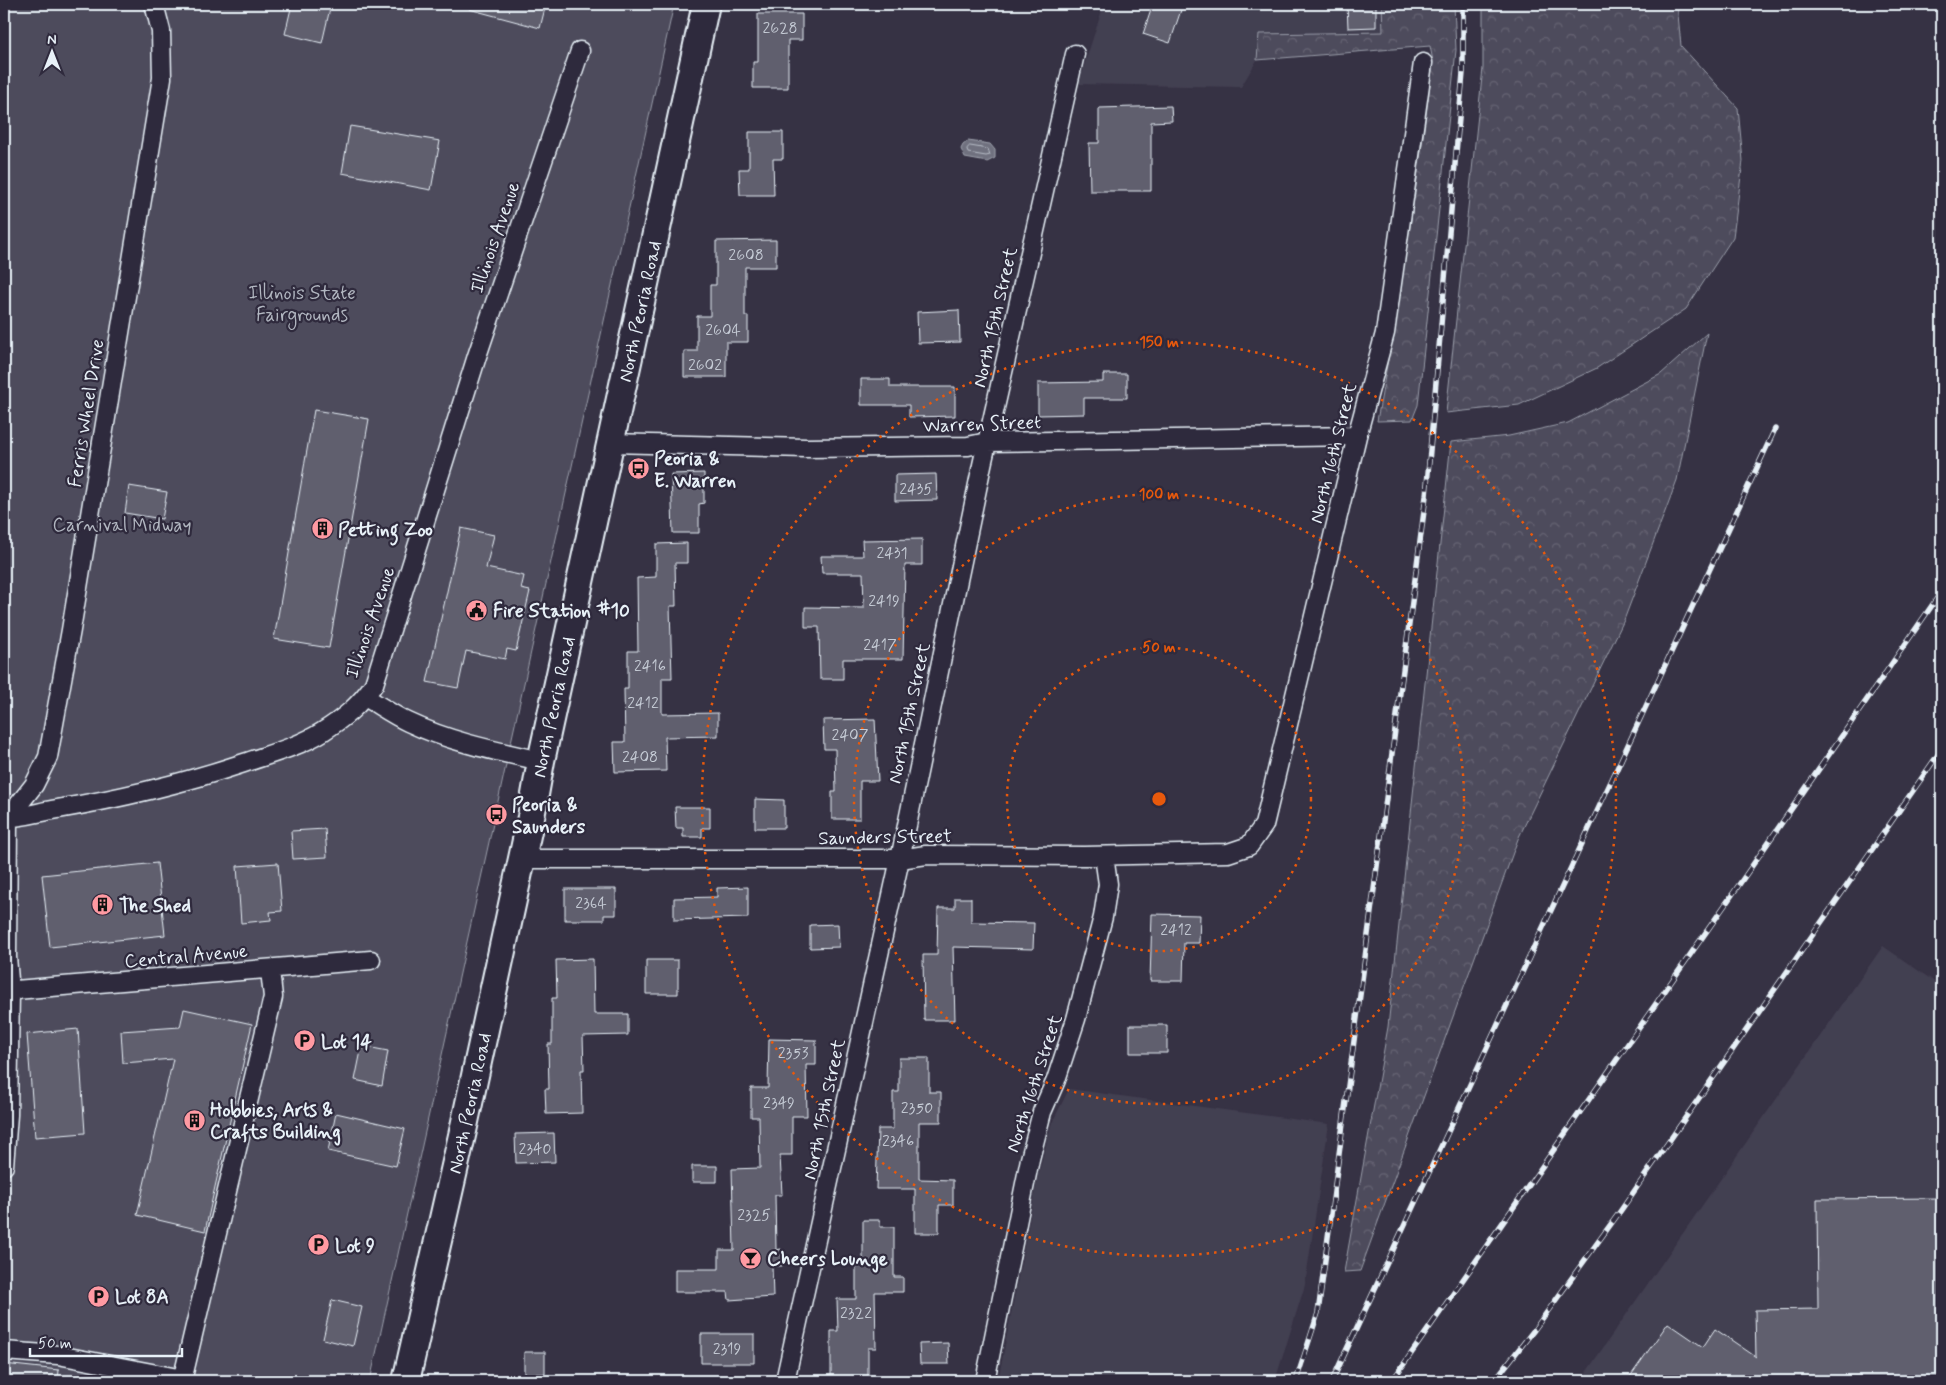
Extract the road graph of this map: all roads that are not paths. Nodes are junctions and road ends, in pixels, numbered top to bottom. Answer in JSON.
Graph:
{"nodes":[{"id":1,"x":154,"y":4,"type":"edge"},
{"id":2,"x":706,"y":4,"type":"edge"},
{"id":3,"x":580,"y":50,"type":"dead end"},
{"id":4,"x":1075,"y":54,"type":"dead end"},
{"id":5,"x":1422,"y":63,"type":"dead end"},
{"id":6,"x":1357,"y":436,"type":"junction"},
{"id":7,"x":988,"y":442,"type":"junction"},
{"id":8,"x":610,"y":443,"type":"junction"},
{"id":9,"x":365,"y":697,"type":"junction"},
{"id":10,"x":541,"y":761,"type":"junction"},
{"id":11,"x":6,"y":817,"type":"edge"},
{"id":12,"x":1250,"y":846,"type":"joint"},
{"id":13,"x":1104,"y":856,"type":"junction"},
{"id":14,"x":521,"y":858,"type":"junction"},
{"id":15,"x":900,"y":858,"type":"junction"},
{"id":16,"x":371,"y":960,"type":"dead end"},
{"id":17,"x":270,"y":970,"type":"junction"},
{"id":18,"x":7,"y":991,"type":"edge"},
{"id":19,"x":4,"y":1166,"type":"edge"},
{"id":20,"x":4,"y":1350,"type":"edge"},
{"id":21,"x":182,"y":1380,"type":"edge"},
{"id":22,"x":406,"y":1381,"type":"edge"},
{"id":23,"x":785,"y":1381,"type":"edge"},
{"id":24,"x":985,"y":1381,"type":"edge"}],
"edges":[{"from":1,"to":11,"type":"street","name":"Ferris Wheel Drive"},
{"from":2,"to":8,"type":"main road","name":"North Peoria Road"},
{"from":3,"to":9,"type":"street","name":"Illinois Avenue"},
{"from":4,"to":7,"type":"street","name":"North 15th Street"},
{"from":5,"to":6,"type":"street","name":"North 16th Street"},
{"from":6,"to":7,"type":"street","name":"Warren Street"},
{"from":6,"to":12,"type":"street","name":"North 16th Street"},
{"from":7,"to":8,"type":"street","name":"Warren Street"},
{"from":7,"to":15,"type":"street","name":"North 15th Street"},
{"from":8,"to":10,"type":"main road","name":"North Peoria Road"},
{"from":9,"to":10,"type":"street"},
{"from":9,"to":11,"type":"street","name":"Illinois Avenue"},
{"from":10,"to":14,"type":"main road","name":"North Peoria Road"},
{"from":11,"to":18,"type":"street"},
{"from":12,"to":13,"type":"street","name":"Saunders Street"},
{"from":13,"to":15,"type":"street","name":"Saunders Street"},
{"from":13,"to":24,"type":"street","name":"North 16th Street"},
{"from":14,"to":15,"type":"street","name":"Saunders Street"},
{"from":14,"to":22,"type":"main road","name":"North Peoria Road"},
{"from":15,"to":23,"type":"street","name":"North 15th Street"},
{"from":16,"to":17,"type":"street","name":"Central Avenue"},
{"from":17,"to":18,"type":"street","name":"Central Avenue"},
{"from":17,"to":21,"type":"street"},
{"from":18,"to":19,"type":"street"},
{"from":20,"to":21,"type":"street"}]}
